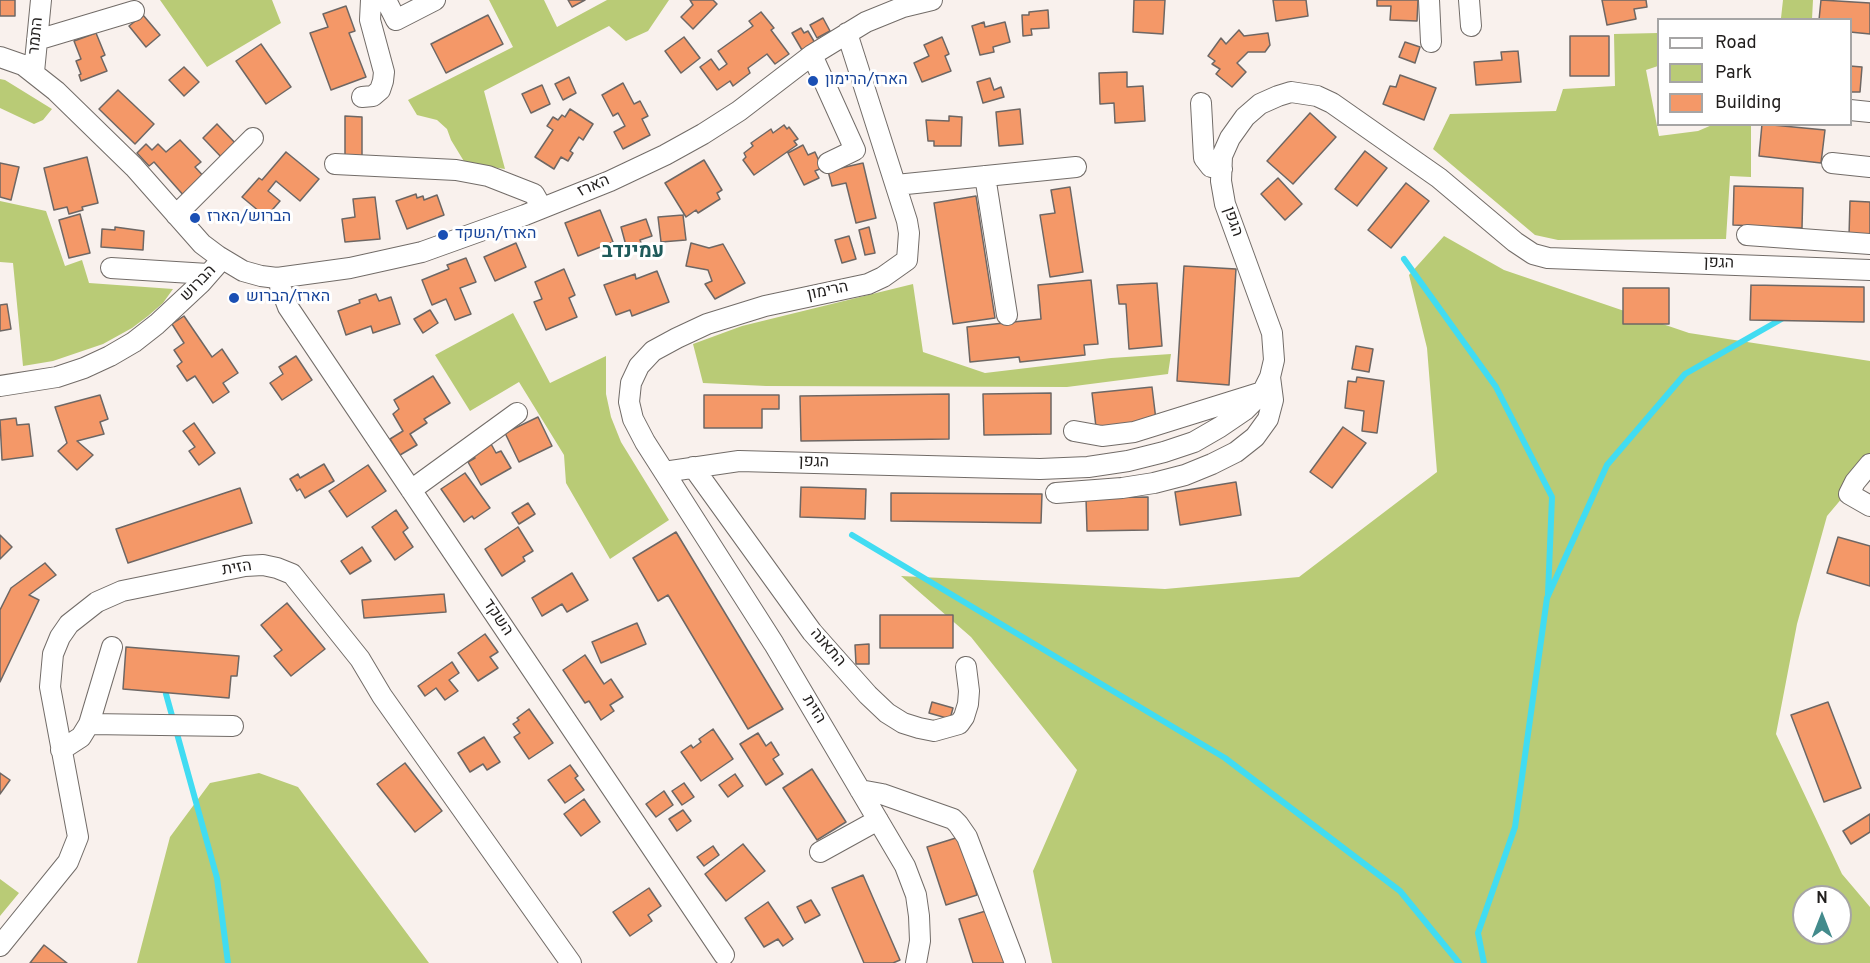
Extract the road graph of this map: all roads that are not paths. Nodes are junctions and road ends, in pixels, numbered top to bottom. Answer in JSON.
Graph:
{"nodes":[{"id":1,"x":41,"y":0,"type":"edge"},
{"id":2,"x":371,"y":0,"type":"edge"},
{"id":3,"x":386,"y":0,"type":"edge"},
{"id":4,"x":435,"y":0,"type":"edge"},
{"id":5,"x":932,"y":0,"type":"edge"},
{"id":6,"x":1429,"y":0,"type":"edge"},
{"id":7,"x":1469,"y":0,"type":"edge"},
{"id":8,"x":134,"y":10,"type":"dead end"},
{"id":9,"x":1471,"y":26,"type":"dead end"},
{"id":10,"x":847,"y":33,"type":"junction"},
{"id":11,"x":38,"y":40,"type":"junction"},
{"id":12,"x":1431,"y":42,"type":"dead end"},
{"id":13,"x":812,"y":55,"type":"junction"},
{"id":14,"x":0,"y":57,"type":"edge"},
{"id":15,"x":34,"y":72,"type":"junction"},
{"id":16,"x":362,"y":97,"type":"dead end"},
{"id":17,"x":1201,"y":102,"type":"dead end"},
{"id":18,"x":1852,"y":110,"type":"edge"},
{"id":19,"x":1870,"y":112,"type":"edge"},
{"id":20,"x":253,"y":138,"type":"dead end"},
{"id":21,"x":828,"y":163,"type":"dead end"},
{"id":22,"x":1832,"y":163,"type":"dead end"},
{"id":23,"x":335,"y":164,"type":"dead end"},
{"id":24,"x":1076,"y":166,"type":"dead end"},
{"id":25,"x":1870,"y":167,"type":"edge"},
{"id":26,"x":1222,"y":169,"type":"junction"},
{"id":27,"x":985,"y":176,"type":"junction"},
{"id":28,"x":896,"y":185,"type":"junction"},
{"id":29,"x":542,"y":208,"type":"junction"},
{"id":30,"x":176,"y":215,"type":"junction"},
{"id":31,"x":1747,"y":235,"type":"dead end"},
{"id":32,"x":1870,"y":244,"type":"edge"},
{"id":33,"x":222,"y":259,"type":"junction"},
{"id":34,"x":111,"y":268,"type":"dead end"},
{"id":35,"x":1870,"y":270,"type":"edge"},
{"id":36,"x":208,"y":274,"type":"junction"},
{"id":37,"x":277,"y":278,"type":"junction"},
{"id":38,"x":1007,"y":315,"type":"dead end"},
{"id":39,"x":1266,"y":385,"type":"junction"},
{"id":40,"x":0,"y":386,"type":"edge"},
{"id":41,"x":518,"y":414,"type":"dead end"},
{"id":42,"x":1074,"y":431,"type":"dead end"},
{"id":43,"x":1870,"y":464,"type":"edge"},
{"id":44,"x":693,"y":467,"type":"junction"},
{"id":45,"x":664,"y":472,"type":"junction"},
{"id":46,"x":411,"y":490,"type":"junction"},
{"id":47,"x":1056,"y":493,"type":"dead end"},
{"id":48,"x":1870,"y":506,"type":"edge"},
{"id":49,"x":112,"y":647,"type":"dead end"},
{"id":50,"x":966,"y":667,"type":"dead end"},
{"id":51,"x":89,"y":724,"type":"junction"},
{"id":52,"x":233,"y":726,"type":"dead end"},
{"id":53,"x":61,"y":750,"type":"junction"},
{"id":54,"x":860,"y":790,"type":"junction"},
{"id":55,"x":878,"y":820,"type":"junction"},
{"id":56,"x":820,"y":852,"type":"dead end"},
{"id":57,"x":0,"y":945,"type":"edge"},
{"id":58,"x":724,"y":956,"type":"dead end"},
{"id":59,"x":918,"y":961,"type":"edge"},
{"id":60,"x":571,"y":963,"type":"edge"},
{"id":61,"x":1014,"y":963,"type":"edge"}],
"edges":[{"from":1,"to":11,"type":"street","name":"התמר"},
{"from":2,"to":16,"type":"street"},
{"from":3,"to":4,"type":"street"},
{"from":5,"to":10,"type":"street","name":"הארז"},
{"from":6,"to":12,"type":"street"},
{"from":7,"to":9,"type":"street"},
{"from":8,"to":11,"type":"street"},
{"from":10,"to":13,"type":"street","name":"הארז"},
{"from":10,"to":28,"type":"street","name":"הרימון"},
{"from":11,"to":15,"type":"street","name":"התמר"},
{"from":13,"to":21,"type":"street"},
{"from":13,"to":29,"type":"street","name":"הארז"},
{"from":14,"to":15,"type":"street","name":"הברוש"},
{"from":15,"to":30,"type":"street","name":"הברוש"},
{"from":17,"to":26,"type":"street"},
{"from":18,"to":19,"type":"street"},
{"from":20,"to":30,"type":"street"},
{"from":22,"to":25,"type":"street"},
{"from":23,"to":29,"type":"street"},
{"from":24,"to":27,"type":"street"},
{"from":26,"to":35,"type":"street","name":"הגפן"},
{"from":26,"to":39,"type":"street","name":"הגפן"},
{"from":27,"to":28,"type":"street"},
{"from":27,"to":38,"type":"street"},
{"from":28,"to":45,"type":"street","name":"הרימון"},
{"from":29,"to":37,"type":"street","name":"הארז"},
{"from":30,"to":33,"type":"street","name":"הברוש"},
{"from":31,"to":32,"type":"street"},
{"from":33,"to":36,"type":"street","name":"הברוש"},
{"from":33,"to":37,"type":"street","name":"הארז"},
{"from":34,"to":36,"type":"street"},
{"from":36,"to":40,"type":"street","name":"הברוש"},
{"from":37,"to":46,"type":"street","name":"השקד"},
{"from":39,"to":42,"type":"street"},
{"from":39,"to":44,"type":"street","name":"הגפן"},
{"from":39,"to":47,"type":"street"},
{"from":41,"to":46,"type":"street"},
{"from":43,"to":48,"type":"street"},
{"from":44,"to":45,"type":"street","name":"הגפן"},
{"from":44,"to":50,"type":"street","name":"התאנה"},
{"from":45,"to":54,"type":"street","name":"הזית"},
{"from":46,"to":58,"type":"street","name":"השקד"},
{"from":49,"to":51,"type":"street"},
{"from":51,"to":52,"type":"street"},
{"from":51,"to":53,"type":"street"},
{"from":53,"to":57,"type":"street","name":"הזית"},
{"from":53,"to":60,"type":"street","name":"הזית"},
{"from":54,"to":55,"type":"street","name":"הזית"},
{"from":54,"to":61,"type":"street"},
{"from":55,"to":56,"type":"street"},
{"from":55,"to":59,"type":"street","name":"הזית"}]}
